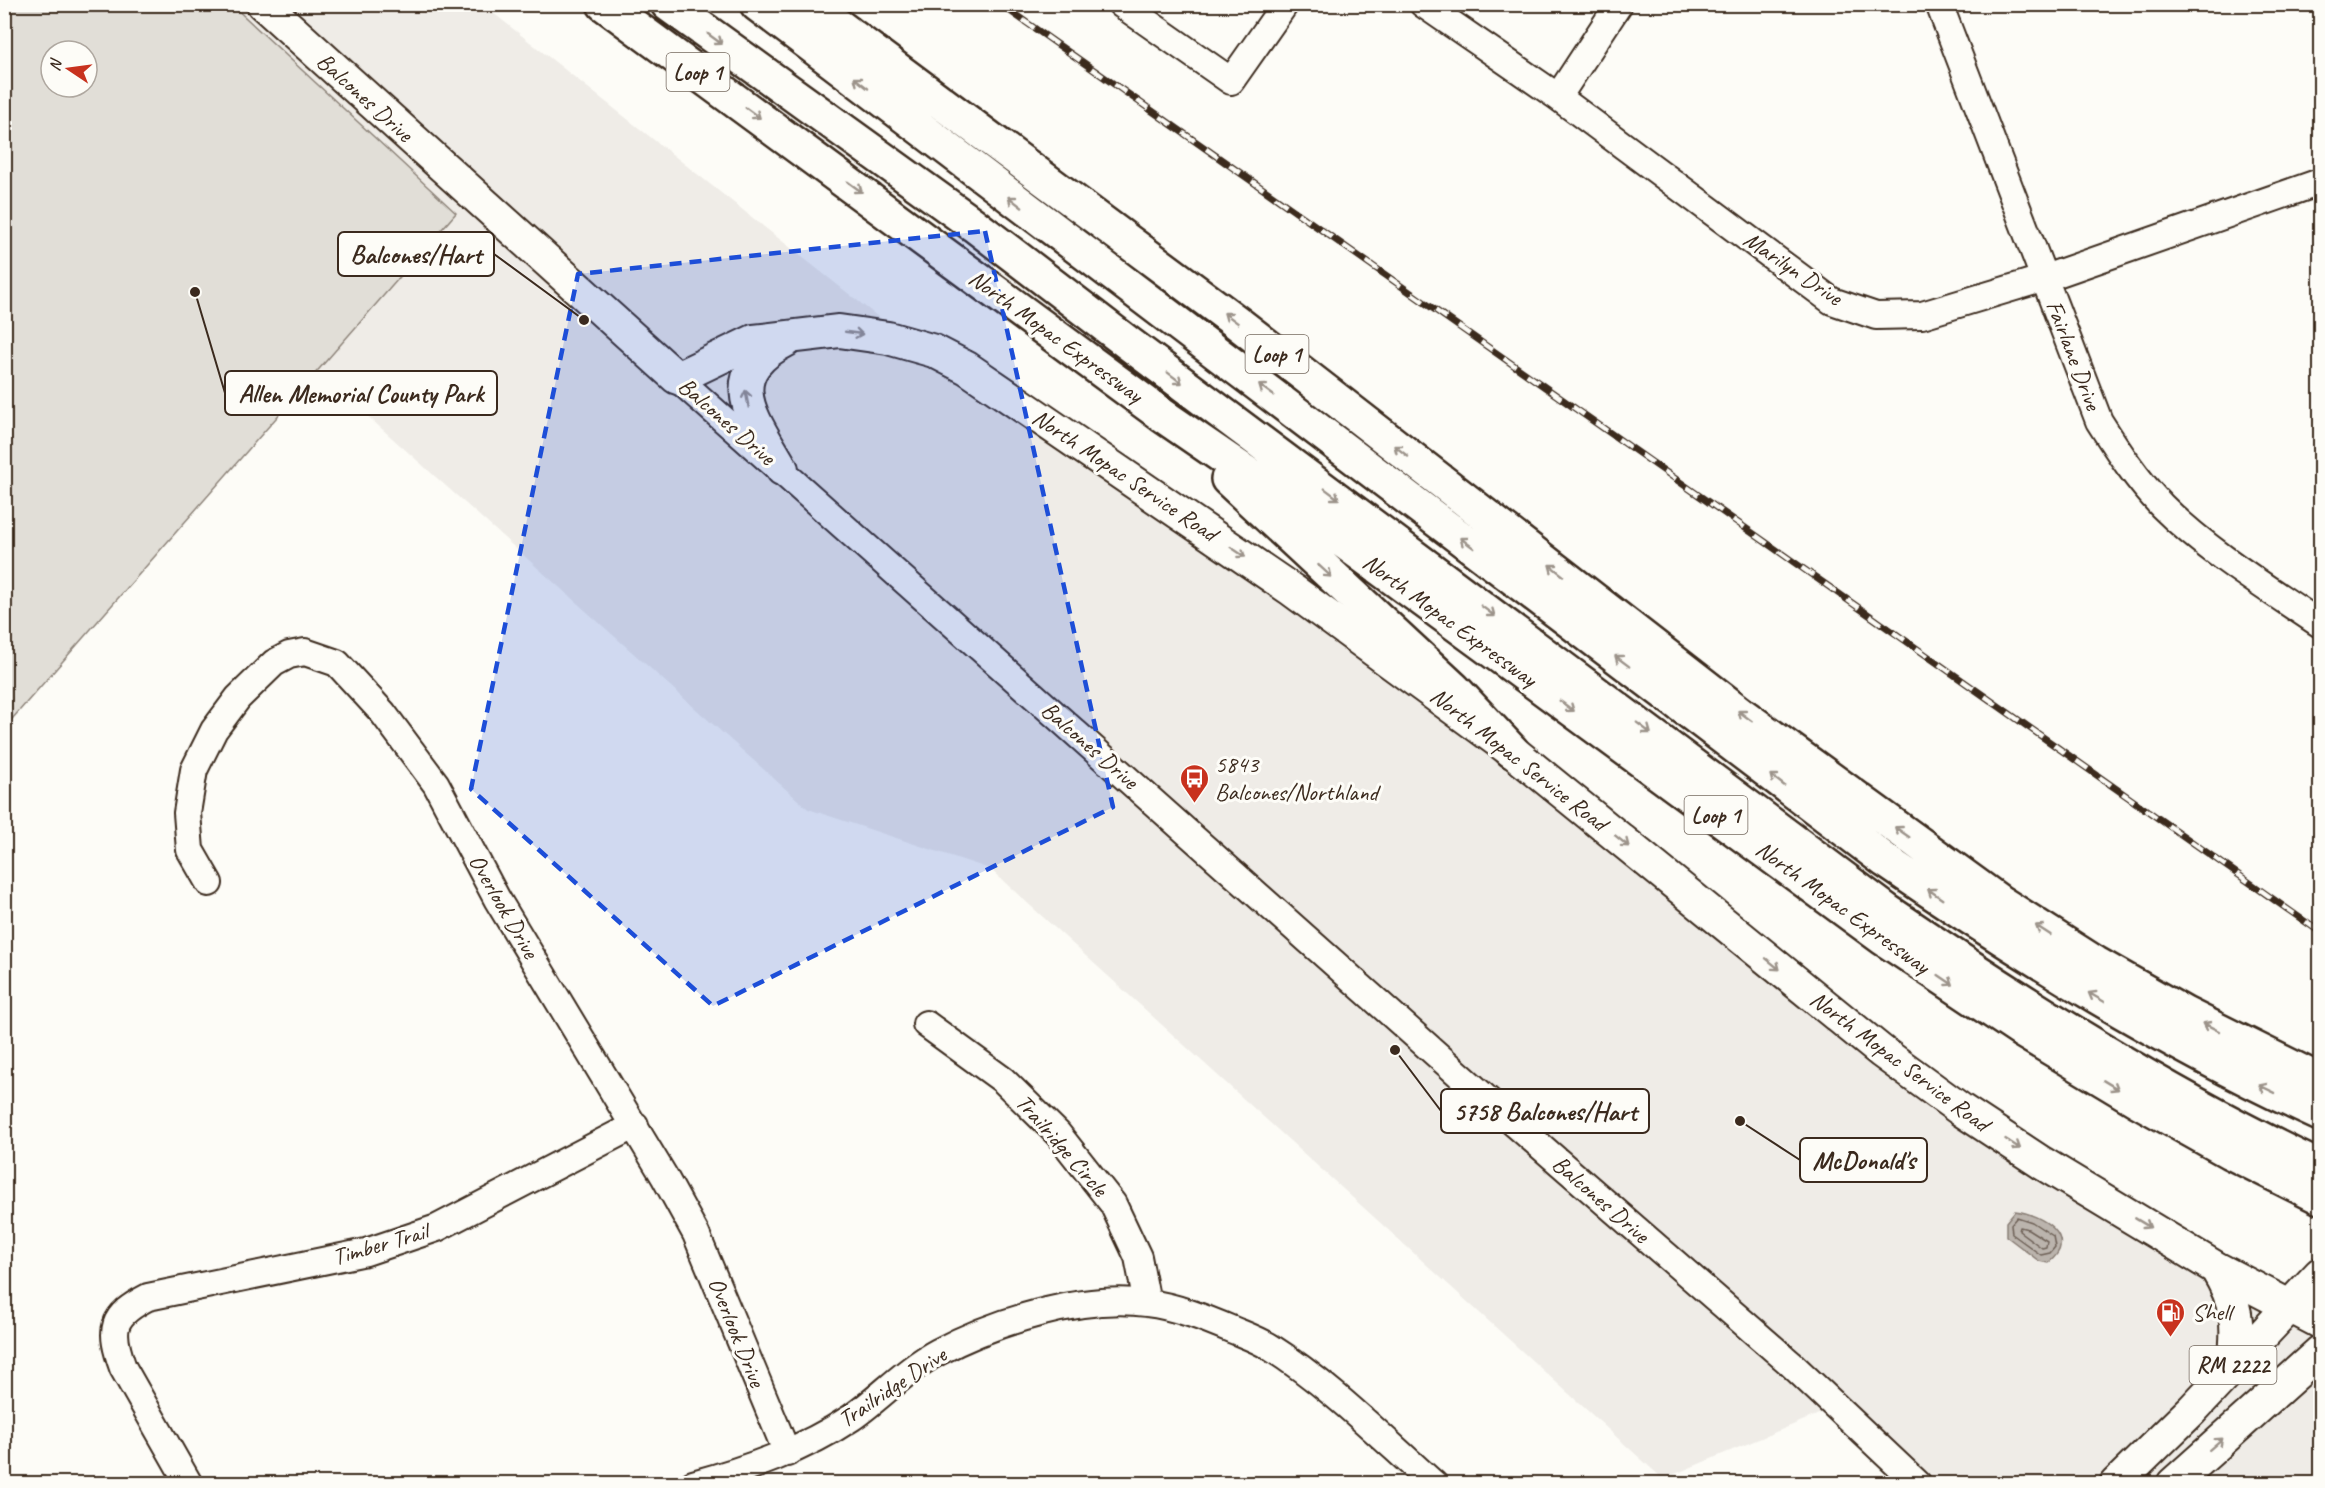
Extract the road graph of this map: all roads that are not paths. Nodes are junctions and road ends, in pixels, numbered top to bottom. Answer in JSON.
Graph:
{"nodes":[{"id":1,"x":263,"y":4,"type":"edge"},
{"id":2,"x":604,"y":4,"type":"edge"},
{"id":3,"x":668,"y":4,"type":"edge"},
{"id":4,"x":757,"y":4,"type":"edge"},
{"id":5,"x":808,"y":4,"type":"edge"},
{"id":6,"x":1121,"y":4,"type":"edge"},
{"id":7,"x":1285,"y":4,"type":"edge"},
{"id":8,"x":1423,"y":4,"type":"edge"},
{"id":9,"x":1619,"y":4,"type":"edge"},
{"id":10,"x":1939,"y":4,"type":"edge"},
{"id":11,"x":1558,"y":97,"type":"junction"},
{"id":12,"x":947,"y":109,"type":"junction"},
{"id":13,"x":791,"y":140,"type":"junction"},
{"id":14,"x":2320,"y":182,"type":"edge"},
{"id":15,"x":2045,"y":278,"type":"junction"},
{"id":16,"x":796,"y":335,"type":"junction"},
{"id":17,"x":1196,"y":338,"type":"junction"},
{"id":18,"x":1128,"y":343,"type":"junction"},
{"id":19,"x":677,"y":378,"type":"junction"},
{"id":20,"x":1162,"y":414,"type":"junction"},
{"id":21,"x":782,"y":469,"type":"junction"},
{"id":22,"x":2317,"y":614,"type":"edge"},
{"id":23,"x":1512,"y":751,"type":"junction"},
{"id":24,"x":209,"y":883,"type":"dead end"},
{"id":25,"x":1992,"y":915,"type":"junction"},
{"id":26,"x":926,"y":1024,"type":"dead end"},
{"id":27,"x":2320,"y":1081,"type":"edge"},
{"id":28,"x":2320,"y":1114,"type":"edge"},
{"id":29,"x":635,"y":1125,"type":"junction"},
{"id":30,"x":2305,"y":1171,"type":"edge"},
{"id":31,"x":2320,"y":1197,"type":"edge"},
{"id":32,"x":2216,"y":1268,"type":"junction"},
{"id":33,"x":2320,"y":1274,"type":"edge"},
{"id":34,"x":1147,"y":1303,"type":"junction"},
{"id":35,"x":2288,"y":1306,"type":"junction"},
{"id":36,"x":2320,"y":1323,"type":"edge"},
{"id":37,"x":2320,"y":1353,"type":"edge"},
{"id":38,"x":2234,"y":1364,"type":"junction"},
{"id":39,"x":2320,"y":1380,"type":"edge"},
{"id":40,"x":2269,"y":1399,"type":"junction"},
{"id":41,"x":787,"y":1453,"type":"junction"},
{"id":42,"x":189,"y":1484,"type":"edge"},
{"id":43,"x":693,"y":1484,"type":"edge"},
{"id":44,"x":1434,"y":1484,"type":"edge"},
{"id":45,"x":1918,"y":1484,"type":"edge"},
{"id":46,"x":2116,"y":1484,"type":"edge"},
{"id":47,"x":2173,"y":1484,"type":"edge"}],
"edges":[{"from":1,"to":19,"type":"main road","name":"Balcones Drive"},
{"from":2,"to":13,"type":"highway","name":"North Mopac Expressway","number":"Loop 1","one_way":true},
{"from":3,"to":18,"type":"highway","one_way":true},
{"from":17,"to":4,"type":"highway","one_way":true},
{"from":5,"to":12,"type":"highway","number":"Loop 1"},
{"from":6,"to":7,"type":"street"},
{"from":8,"to":11,"type":"street","name":"Marilyn Drive"},
{"from":9,"to":11,"type":"street"},
{"from":10,"to":15,"type":"street","name":"Fairlane Drive"},
{"from":11,"to":15,"type":"street","name":"Marilyn Drive"},
{"from":12,"to":17,"type":"highway"},
{"from":25,"to":12,"type":"highway","number":"Loop 1","one_way":true},
{"from":13,"to":18,"type":"highway"},
{"from":13,"to":20,"type":"highway","name":"North Mopac Expressway","number":"Loop 1","one_way":true},
{"from":14,"to":15,"type":"street","name":"Marilyn Drive"},
{"from":15,"to":22,"type":"street","name":"Fairlane Drive"},
{"from":16,"to":19,"type":"main road","name":"North Mopac Service Road"},
{"from":21,"to":16,"type":"main road","one_way":true},
{"from":16,"to":23,"type":"main road","name":"North Mopac Service Road","one_way":true},
{"from":25,"to":17,"type":"highway","one_way":true},
{"from":18,"to":30,"type":"highway","one_way":true},
{"from":19,"to":21,"type":"street","name":"Balcones Drive"},
{"from":20,"to":23,"type":"highway","one_way":true},
{"from":20,"to":30,"type":"highway","name":"North Mopac Expressway","number":"Loop 1","one_way":true},
{"from":21,"to":45,"type":"street","name":"Balcones Drive"},
{"from":23,"to":32,"type":"main road","name":"North Mopac Service Road","one_way":true},
{"from":24,"to":29,"type":"street","name":"Overlook Drive"},
{"from":27,"to":25,"type":"highway","number":"Loop 1","one_way":true},
{"from":28,"to":25,"type":"highway","one_way":true},
{"from":26,"to":34,"type":"street","name":"Trailridge Circle"},
{"from":29,"to":41,"type":"street","name":"Overlook Drive"},
{"from":29,"to":42,"type":"street","name":"Timber Trail"},
{"from":30,"to":31,"type":"highway","name":"North Mopac Expressway","number":"Loop 1"},
{"from":32,"to":35,"type":"main road","name":"North Mopac Service Road"},
{"from":32,"to":38,"type":"main road"},
{"from":33,"to":35,"type":"main road","number":"RM 2222"},
{"from":34,"to":41,"type":"street","name":"Trailridge Drive"},
{"from":34,"to":44,"type":"street","name":"Trailridge Drive"},
{"from":35,"to":36,"type":"main road","name":"North Mopac Service Road"},
{"from":35,"to":38,"type":"main road","number":"RM 2222"},
{"from":37,"to":40,"type":"main road","number":"RM 2222"},
{"from":38,"to":46,"type":"main road","number":"RM 2222"},
{"from":39,"to":40,"type":"main road"},
{"from":47,"to":40,"type":"main road","number":"RM 2222","one_way":true},
{"from":41,"to":43,"type":"street","name":"Trailridge Drive"}]}
